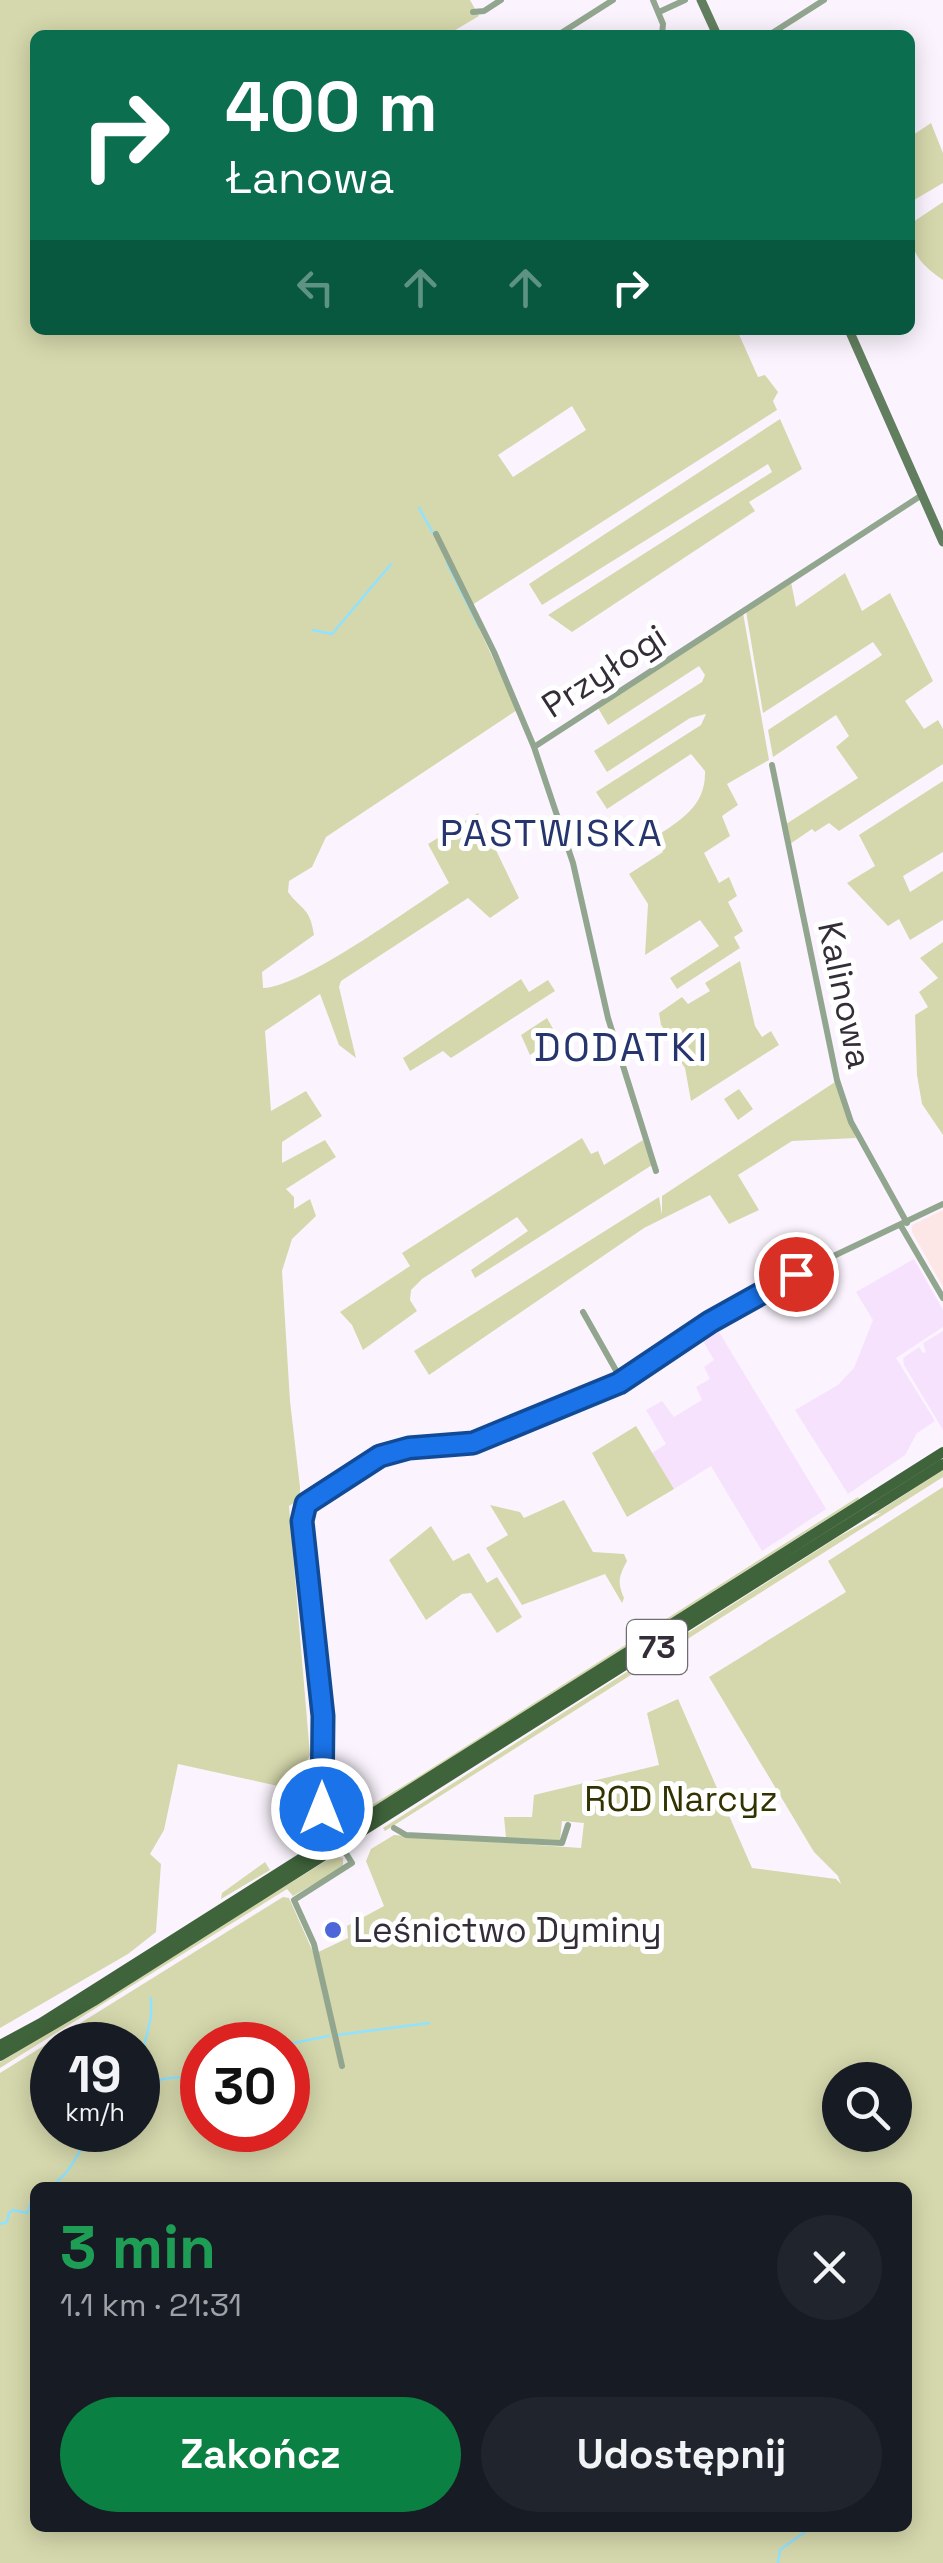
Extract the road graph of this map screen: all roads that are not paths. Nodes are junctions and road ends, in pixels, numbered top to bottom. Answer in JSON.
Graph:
{"nodes":[{"id":1,"x":500,"y":0,"type":"edge"},
{"id":2,"x":612,"y":0,"type":"edge"},
{"id":3,"x":653,"y":0,"type":"edge"},
{"id":4,"x":685,"y":0,"type":"edge"},
{"id":5,"x":701,"y":0,"type":"edge"},
{"id":6,"x":824,"y":0,"type":"edge"},
{"id":7,"x":473,"y":12,"type":"dead end"},
{"id":8,"x":658,"y":12,"type":"junction"},
{"id":9,"x":566,"y":30,"type":"edge"},
{"id":10,"x":662,"y":30,"type":"edge"},
{"id":11,"x":715,"y":30,"type":"edge"},
{"id":12,"x":777,"y":30,"type":"edge"},
{"id":13,"x":850,"y":335,"type":"edge"},
{"id":14,"x":922,"y":495,"type":"junction"},
{"id":15,"x":436,"y":534,"type":"dead end"},
{"id":16,"x":943,"y":542,"type":"edge"},
{"id":17,"x":534,"y":747,"type":"junction"},
{"id":18,"x":772,"y":765,"type":"dead end"},
{"id":19,"x":656,"y":1171,"type":"dead end"},
{"id":20,"x":943,"y":1204,"type":"edge"},
{"id":21,"x":904,"y":1224,"type":"junction"},
{"id":22,"x":943,"y":1298,"type":"edge"},
{"id":23,"x":583,"y":1312,"type":"dead end"},
{"id":24,"x":622,"y":1381,"type":"junction"},
{"id":25,"x":943,"y":1452,"type":"edge"},
{"id":26,"x":943,"y":1464,"type":"edge"},
{"id":27,"x":568,"y":1824,"type":"dead end"},
{"id":28,"x":394,"y":1828,"type":"dead end"},
{"id":29,"x":338,"y":1842,"type":"junction"},
{"id":30,"x":562,"y":1844,"type":"junction"},
{"id":31,"x":574,"y":1846,"type":"dead end"},
{"id":32,"x":0,"y":2045,"type":"edge"},
{"id":33,"x":0,"y":2056,"type":"edge"},
{"id":34,"x":342,"y":2066,"type":"dead end"}],
"edges":[{"from":1,"to":7,"type":"street"},
{"from":2,"to":9,"type":"street"},
{"from":3,"to":8,"type":"street"},
{"from":4,"to":8,"type":"street"},
{"from":5,"to":11,"type":"street"},
{"from":6,"to":12,"type":"street"},
{"from":8,"to":10,"type":"street"},
{"from":13,"to":14,"type":"street"},
{"from":14,"to":16,"type":"street"},
{"from":14,"to":17,"type":"street","name":"Przyłogi"},
{"from":15,"to":17,"type":"street"},
{"from":17,"to":19,"type":"street","name":"Przyłogi"},
{"from":18,"to":21,"type":"street","name":"Kalinowa"},
{"from":20,"to":21,"type":"street"},
{"from":21,"to":22,"type":"street","name":"Kalinowa"},
{"from":21,"to":24,"type":"street"},
{"from":23,"to":24,"type":"street"},
{"from":24,"to":29,"type":"street"},
{"from":25,"to":29,"type":"main road","number":"73"},
{"from":26,"to":29,"type":"main road","number":"73"},
{"from":27,"to":30,"type":"street"},
{"from":28,"to":30,"type":"street"},
{"from":29,"to":32,"type":"main road","number":"73"},
{"from":29,"to":33,"type":"main road","number":"73"},
{"from":29,"to":34,"type":"street"},
{"from":30,"to":31,"type":"street"}]}
